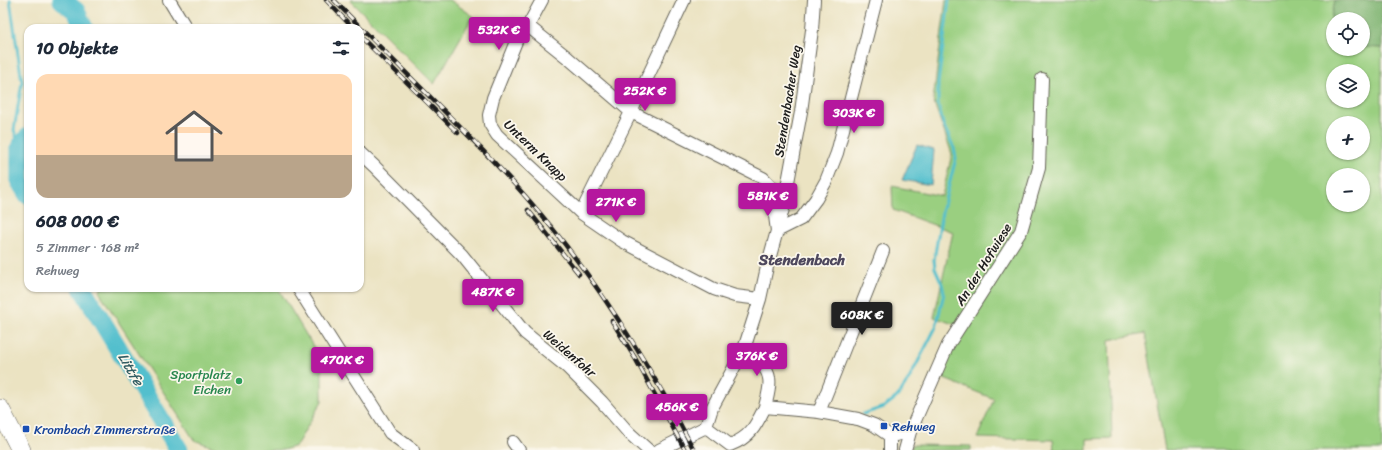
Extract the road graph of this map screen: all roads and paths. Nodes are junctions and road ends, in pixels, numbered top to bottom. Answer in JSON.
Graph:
{"nodes":[{"id":1,"x":169,"y":0,"type":"edge"},
{"id":2,"x":542,"y":0,"type":"edge"},
{"id":3,"x":684,"y":0,"type":"edge"},
{"id":4,"x":876,"y":0,"type":"edge"},
{"id":5,"x":814,"y":4,"type":"edge"},
{"id":6,"x":184,"y":24,"type":"edge"},
{"id":7,"x":528,"y":26,"type":"junction"},
{"id":8,"x":1042,"y":79,"type":"dead end"},
{"id":9,"x":632,"y":112,"type":"junction"},
{"id":10,"x":364,"y":157,"type":"edge"},
{"id":11,"x":581,"y":213,"type":"junction"},
{"id":12,"x":777,"y":232,"type":"junction"},
{"id":13,"x":883,"y":252,"type":"dead end"},
{"id":14,"x":301,"y":292,"type":"edge"},
{"id":15,"x":760,"y":299,"type":"junction"},
{"id":16,"x":744,"y":350,"type":"junction"},
{"id":17,"x":765,"y":406,"type":"junction"},
{"id":18,"x":0,"y":409,"type":"edge"},
{"id":19,"x":819,"y":412,"type":"junction"},
{"id":20,"x":706,"y":427,"type":"junction"},
{"id":21,"x":910,"y":432,"type":"junction"},
{"id":22,"x":890,"y":436,"type":"junction"},
{"id":23,"x":21,"y":450,"type":"edge"},
{"id":24,"x":412,"y":450,"type":"edge"},
{"id":25,"x":648,"y":450,"type":"edge"},
{"id":26,"x":659,"y":450,"type":"edge"},
{"id":27,"x":890,"y":450,"type":"edge"},
{"id":28,"x":905,"y":450,"type":"edge"}],
"edges":[{"from":1,"to":6,"type":"street"},
{"from":2,"to":7,"type":"street"},
{"from":3,"to":9,"type":"street"},
{"from":4,"to":12,"type":"street"},
{"from":5,"to":12,"type":"street","name":"Stendenbacher Weg"},
{"from":7,"to":9,"type":"street"},
{"from":7,"to":11,"type":"street","name":"Unterm Knapp"},
{"from":8,"to":21,"type":"street","name":"An der Hofwiese"},
{"from":9,"to":11,"type":"street"},
{"from":9,"to":12,"type":"street"},
{"from":10,"to":25,"type":"street","name":"Weidenfohr"},
{"from":11,"to":15,"type":"street","name":"Unterm Knapp"},
{"from":12,"to":15,"type":"street","name":"Stendenbacher Weg"},
{"from":13,"to":19,"type":"street"},
{"from":14,"to":24,"type":"street"},
{"from":15,"to":16,"type":"street","name":"Stendenbacher Weg"},
{"from":16,"to":17,"type":"street"},
{"from":16,"to":20,"type":"street","name":"Stendenbacher Weg"},
{"from":17,"to":19,"type":"street"},
{"from":17,"to":20,"type":"street"},
{"from":18,"to":23,"type":"main road"},
{"from":19,"to":22,"type":"street"},
{"from":20,"to":26,"type":"street"},
{"from":21,"to":22,"type":"street"},
{"from":21,"to":28,"type":"street","name":"An der Hofwiese"},
{"from":22,"to":27,"type":"street"}]}
